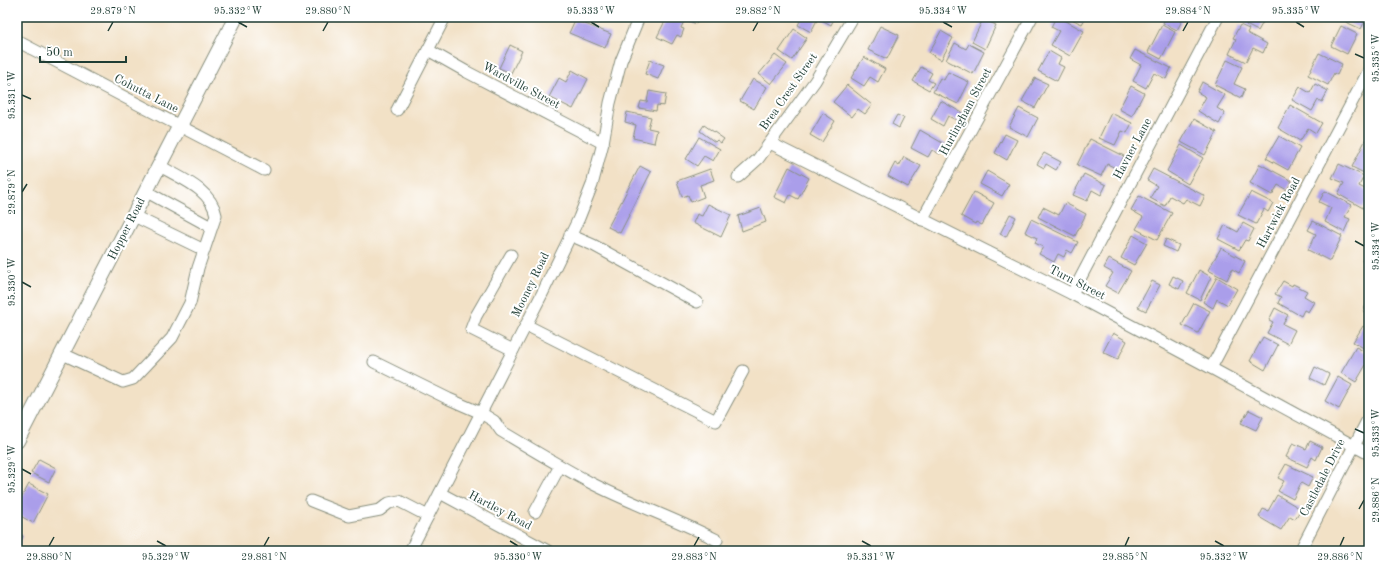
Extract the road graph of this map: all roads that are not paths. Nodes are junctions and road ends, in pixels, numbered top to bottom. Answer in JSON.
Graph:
{"nodes":[{"id":1,"x":236,"y":17,"type":"edge"},
{"id":2,"x":445,"y":17,"type":"edge"},
{"id":3,"x":639,"y":17,"type":"edge"},
{"id":4,"x":853,"y":17,"type":"edge"},
{"id":5,"x":1032,"y":17,"type":"edge"},
{"id":6,"x":1218,"y":17,"type":"edge"},
{"id":7,"x":17,"y":41,"type":"edge"},
{"id":8,"x":428,"y":50,"type":"junction"},
{"id":9,"x":1369,"y":70,"type":"edge"},
{"id":10,"x":397,"y":110,"type":"dead end"},
{"id":11,"x":180,"y":126,"type":"junction"},
{"id":12,"x":604,"y":143,"type":"junction"},
{"id":13,"x":770,"y":143,"type":"junction"},
{"id":14,"x":160,"y":166,"type":"junction"},
{"id":15,"x":264,"y":170,"type":"dead end"},
{"id":16,"x":738,"y":177,"type":"dead end"},
{"id":17,"x":147,"y":192,"type":"junction"},
{"id":18,"x":134,"y":216,"type":"junction"},
{"id":19,"x":922,"y":220,"type":"junction"},
{"id":20,"x":211,"y":227,"type":"junction"},
{"id":21,"x":570,"y":235,"type":"junction"},
{"id":22,"x":204,"y":250,"type":"junction"},
{"id":23,"x":510,"y":255,"type":"dead end"},
{"id":24,"x":1072,"y":294,"type":"junction"},
{"id":25,"x":697,"y":302,"type":"dead end"},
{"id":26,"x":526,"y":325,"type":"junction"},
{"id":27,"x":513,"y":350,"type":"junction"},
{"id":28,"x":63,"y":354,"type":"junction"},
{"id":29,"x":374,"y":362,"type":"dead end"},
{"id":30,"x":1211,"y":368,"type":"junction"},
{"id":31,"x":743,"y":371,"type":"dead end"},
{"id":32,"x":481,"y":413,"type":"junction"},
{"id":33,"x":1369,"y":417,"type":"edge"},
{"id":34,"x":19,"y":433,"type":"edge"},
{"id":35,"x":1353,"y":446,"type":"junction"},
{"id":36,"x":1369,"y":454,"type":"edge"},
{"id":37,"x":560,"y":466,"type":"junction"},
{"id":38,"x":440,"y":493,"type":"junction"},
{"id":39,"x":311,"y":501,"type":"dead end"},
{"id":40,"x":535,"y":512,"type":"dead end"},
{"id":41,"x":428,"y":516,"type":"junction"},
{"id":42,"x":717,"y":540,"type":"dead end"},
{"id":43,"x":410,"y":551,"type":"edge"},
{"id":44,"x":548,"y":551,"type":"edge"},
{"id":45,"x":1300,"y":551,"type":"edge"}],
"edges":[{"from":1,"to":11,"type":"main road","name":"Hopper Road"},
{"from":2,"to":8,"type":"street"},
{"from":3,"to":12,"type":"street","name":"Mooney Road"},
{"from":4,"to":13,"type":"street","name":"Brea Crest Street"},
{"from":5,"to":19,"type":"street","name":"Hurlingham Street"},
{"from":6,"to":24,"type":"street","name":"Havner Lane"},
{"from":7,"to":11,"type":"street","name":"Cohutta Lane"},
{"from":8,"to":10,"type":"street"},
{"from":8,"to":12,"type":"street","name":"Wardville Street"},
{"from":9,"to":30,"type":"street","name":"Hartwick Road"},
{"from":11,"to":14,"type":"main road","name":"Hopper Road"},
{"from":11,"to":15,"type":"street","name":"Cohutta Lane"},
{"from":12,"to":21,"type":"street","name":"Mooney Road"},
{"from":13,"to":16,"type":"street","name":"Brea Crest Street"},
{"from":13,"to":19,"type":"street","name":"Turn Street"},
{"from":14,"to":17,"type":"main road","name":"Hopper Road"},
{"from":14,"to":20,"type":"street"},
{"from":17,"to":18,"type":"main road","name":"Hopper Road"},
{"from":17,"to":20,"type":"street"},
{"from":18,"to":22,"type":"street"},
{"from":18,"to":28,"type":"main road","name":"Hopper Road"},
{"from":19,"to":24,"type":"street","name":"Turn Street"},
{"from":20,"to":22,"type":"street"},
{"from":21,"to":25,"type":"street"},
{"from":21,"to":26,"type":"street","name":"Mooney Road"},
{"from":22,"to":28,"type":"street"},
{"from":23,"to":27,"type":"street"},
{"from":24,"to":30,"type":"street","name":"Turn Street"},
{"from":26,"to":27,"type":"street","name":"Mooney Road"},
{"from":26,"to":31,"type":"street"},
{"from":27,"to":32,"type":"street","name":"Mooney Road"},
{"from":28,"to":34,"type":"main road","name":"Hopper Road"},
{"from":29,"to":32,"type":"street"},
{"from":30,"to":35,"type":"street","name":"Turn Street"},
{"from":32,"to":37,"type":"street"},
{"from":32,"to":38,"type":"street","name":"Mooney Road"},
{"from":33,"to":35,"type":"street","name":"Castledale Drive"},
{"from":35,"to":36,"type":"street","name":"Turn Street"},
{"from":35,"to":45,"type":"street","name":"Castledale Drive"},
{"from":37,"to":40,"type":"street"},
{"from":37,"to":42,"type":"street"},
{"from":38,"to":41,"type":"street","name":"Mooney Road"},
{"from":38,"to":44,"type":"street","name":"Hartley Road"},
{"from":39,"to":41,"type":"street"},
{"from":41,"to":43,"type":"street","name":"Mooney Road"}]}
